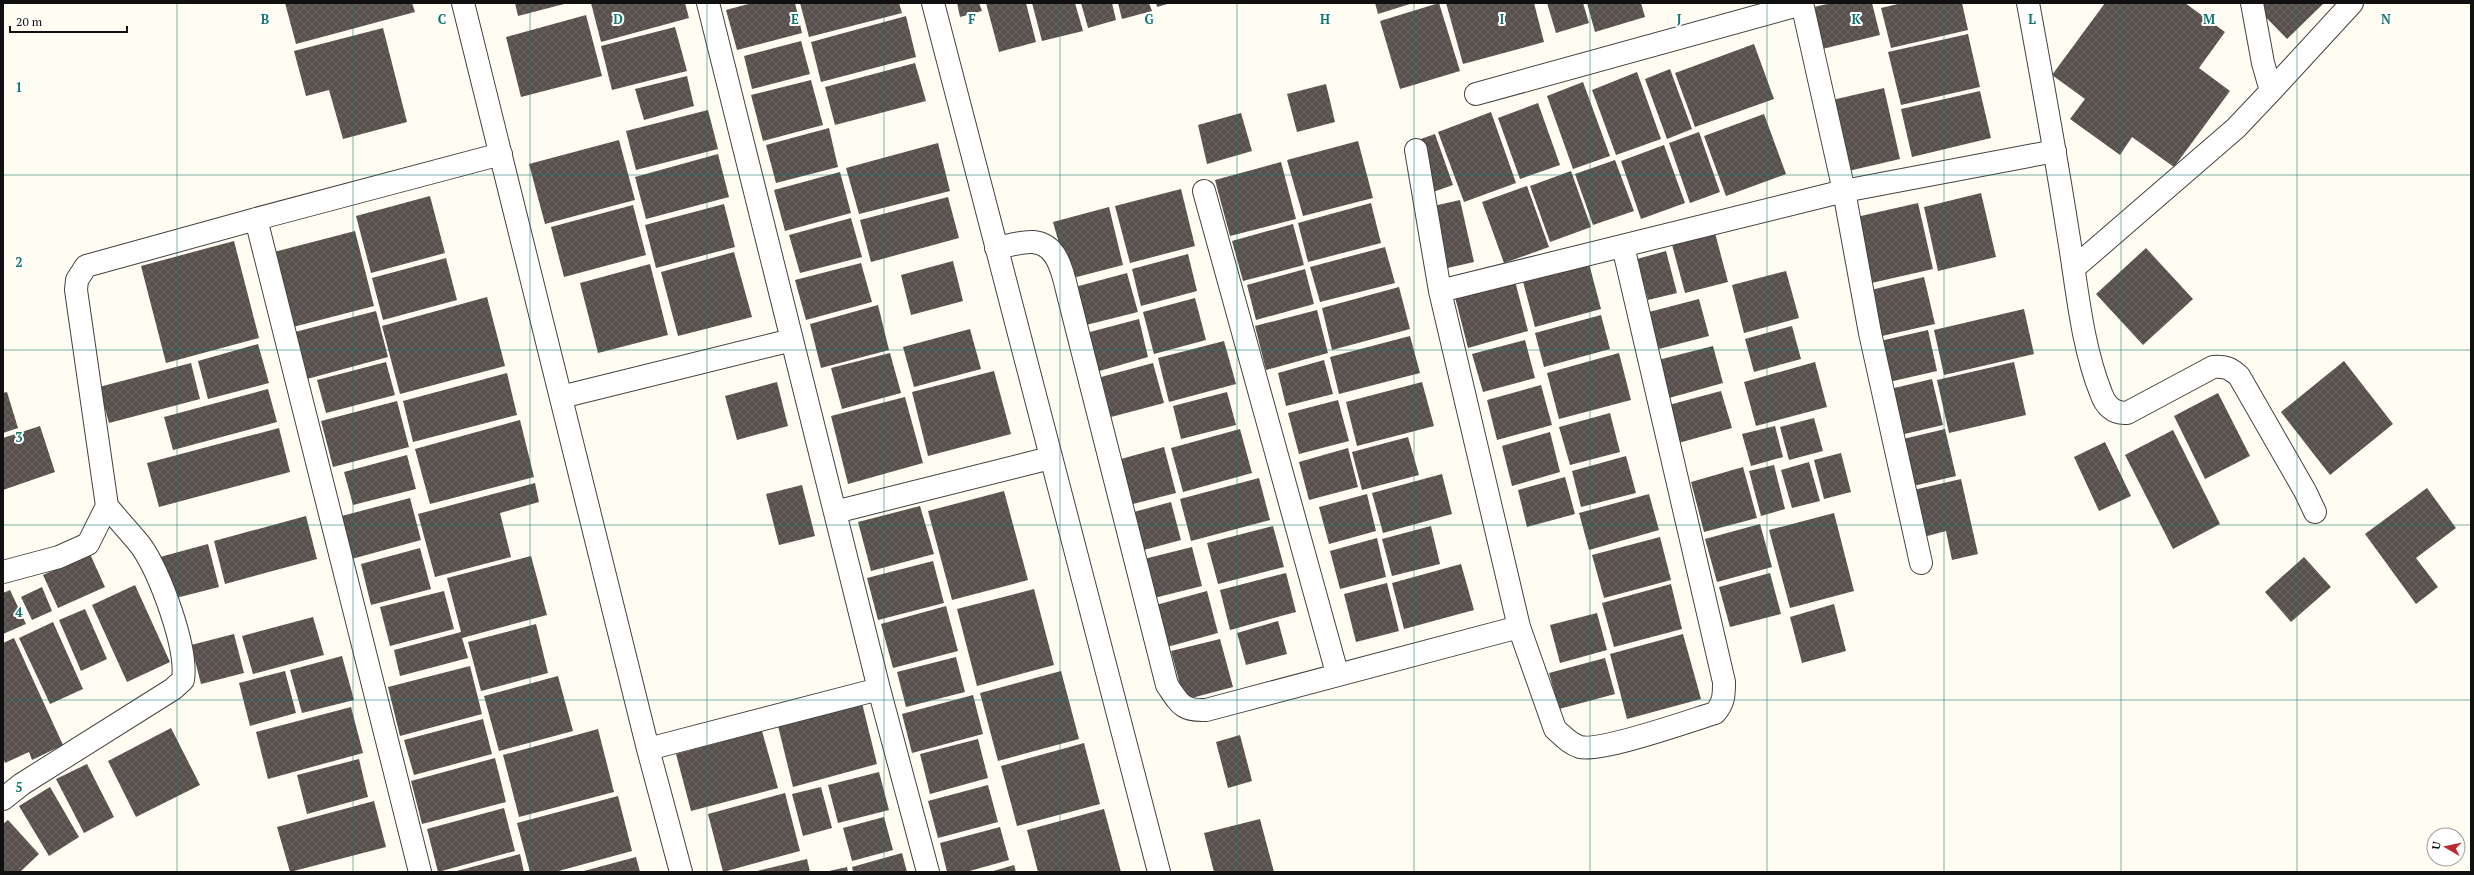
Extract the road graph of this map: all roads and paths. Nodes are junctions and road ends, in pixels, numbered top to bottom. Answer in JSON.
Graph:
{"nodes":[{"id":1,"x":462,"y":3,"type":"edge"},
{"id":2,"x":708,"y":3,"type":"edge"},
{"id":3,"x":933,"y":3,"type":"edge"},
{"id":4,"x":1802,"y":3,"type":"edge"},
{"id":5,"x":2028,"y":3,"type":"edge"},
{"id":6,"x":2252,"y":3,"type":"edge"},
{"id":7,"x":2352,"y":3,"type":"edge"},
{"id":8,"x":2271,"y":91,"type":"junction"},
{"id":9,"x":1476,"y":94,"type":"dead end"},
{"id":10,"x":1416,"y":150,"type":"dead end"},
{"id":11,"x":2055,"y":151,"type":"junction"},
{"id":12,"x":501,"y":154,"type":"junction"},
{"id":13,"x":1204,"y":191,"type":"dead end"},
{"id":14,"x":1844,"y":191,"type":"junction"},
{"id":15,"x":256,"y":219,"type":"junction"},
{"id":16,"x":1623,"y":246,"type":"junction"},
{"id":17,"x":996,"y":248,"type":"junction"},
{"id":18,"x":2074,"y":268,"type":"junction"},
{"id":19,"x":1440,"y":291,"type":"junction"},
{"id":20,"x":792,"y":340,"type":"junction"},
{"id":21,"x":561,"y":397,"type":"junction"},
{"id":22,"x":1050,"y":458,"type":"junction"},
{"id":23,"x":107,"y":506,"type":"junction"},
{"id":24,"x":835,"y":512,"type":"junction"},
{"id":25,"x":2314,"y":512,"type":"dead end"},
{"id":26,"x":1922,"y":564,"type":"dead end"},
{"id":27,"x":3,"y":572,"type":"edge"},
{"id":28,"x":1519,"y":627,"type":"junction"},
{"id":29,"x":1337,"y":674,"type":"junction"},
{"id":30,"x":879,"y":689,"type":"junction"},
{"id":31,"x":648,"y":749,"type":"junction"},
{"id":32,"x":3,"y":799,"type":"edge"},
{"id":33,"x":420,"y":872,"type":"edge"},
{"id":34,"x":681,"y":872,"type":"edge"},
{"id":35,"x":928,"y":872,"type":"edge"},
{"id":36,"x":1159,"y":872,"type":"edge"}],
"edges":[{"from":1,"to":12,"type":"street"},
{"from":2,"to":20,"type":"street"},
{"from":3,"to":17,"type":"street"},
{"from":4,"to":9,"type":"street"},
{"from":4,"to":14,"type":"street"},
{"from":5,"to":11,"type":"street"},
{"from":6,"to":8,"type":"street"},
{"from":7,"to":8,"type":"street"},
{"from":8,"to":18,"type":"street"},
{"from":10,"to":19,"type":"street"},
{"from":11,"to":14,"type":"street"},
{"from":11,"to":18,"type":"street"},
{"from":12,"to":15,"type":"street"},
{"from":12,"to":21,"type":"street"},
{"from":13,"to":29,"type":"street"},
{"from":14,"to":16,"type":"street"},
{"from":14,"to":26,"type":"street"},
{"from":15,"to":23,"type":"street"},
{"from":15,"to":33,"type":"street"},
{"from":16,"to":19,"type":"street"},
{"from":16,"to":28,"type":"street"},
{"from":17,"to":22,"type":"street"},
{"from":17,"to":29,"type":"street"},
{"from":18,"to":25,"type":"street"},
{"from":19,"to":28,"type":"street"},
{"from":20,"to":21,"type":"street"},
{"from":20,"to":24,"type":"street"},
{"from":21,"to":31,"type":"street"},
{"from":22,"to":24,"type":"street"},
{"from":22,"to":36,"type":"street"},
{"from":23,"to":27,"type":"street"},
{"from":23,"to":32,"type":"street"},
{"from":24,"to":30,"type":"street"},
{"from":28,"to":29,"type":"street"},
{"from":30,"to":31,"type":"street"},
{"from":30,"to":35,"type":"street"},
{"from":31,"to":34,"type":"street"}]}
